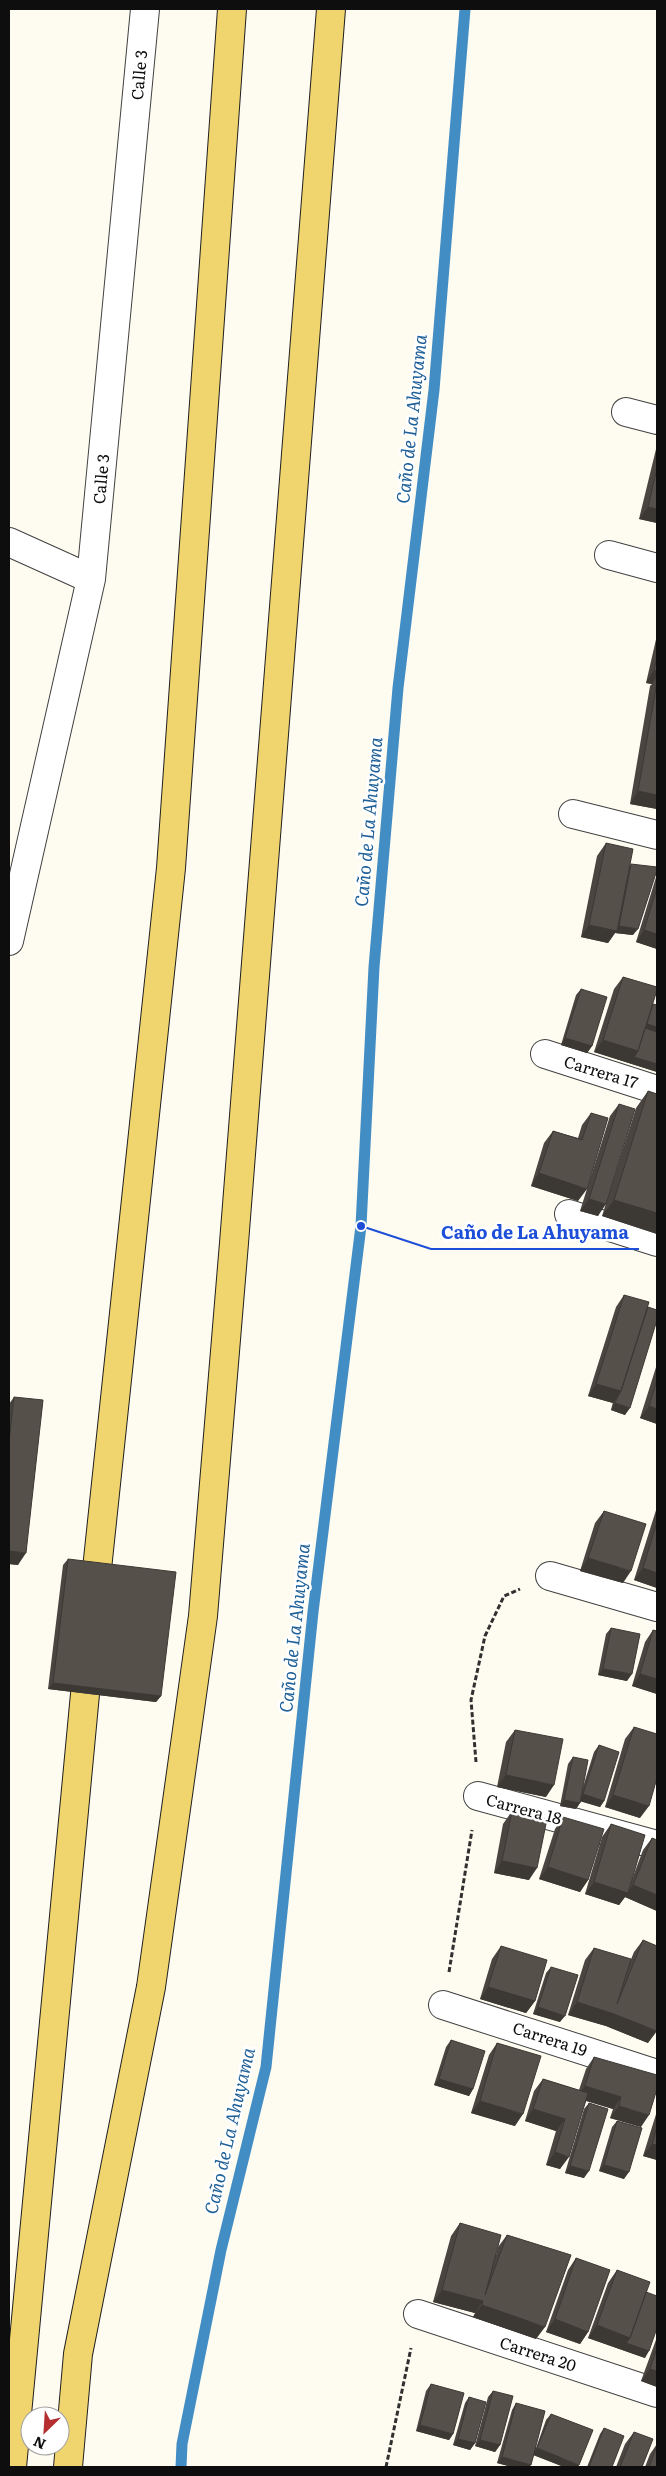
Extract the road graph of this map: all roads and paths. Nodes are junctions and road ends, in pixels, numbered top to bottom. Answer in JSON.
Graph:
{"nodes":[{"id":1,"x":145,"y":9,"type":"edge"},
{"id":2,"x":232,"y":9,"type":"edge"},
{"id":3,"x":331,"y":9,"type":"edge"},
{"id":4,"x":626,"y":412,"type":"dead end"},
{"id":5,"x":657,"y":420,"type":"edge"},
{"id":6,"x":9,"y":542,"type":"edge"},
{"id":7,"x":609,"y":555,"type":"dead end"},
{"id":8,"x":657,"y":568,"type":"edge"},
{"id":9,"x":91,"y":579,"type":"junction"},
{"id":10,"x":573,"y":814,"type":"dead end"},
{"id":11,"x":21,"y":834,"type":"edge"},
{"id":12,"x":657,"y":836,"type":"edge"},
{"id":13,"x":9,"y":941,"type":"edge"},
{"id":14,"x":545,"y":1054,"type":"dead end"},
{"id":15,"x":657,"y":1090,"type":"edge"},
{"id":16,"x":569,"y":1214,"type":"dead end"},
{"id":17,"x":657,"y":1242,"type":"edge"},
{"id":18,"x":97,"y":1569,"type":"edge"},
{"id":19,"x":550,"y":1576,"type":"dead end"},
{"id":20,"x":657,"y":1607,"type":"edge"},
{"id":21,"x":85,"y":1694,"type":"edge"},
{"id":22,"x":478,"y":1796,"type":"dead end"},
{"id":23,"x":657,"y":1846,"type":"edge"},
{"id":24,"x":443,"y":2005,"type":"dead end"},
{"id":25,"x":657,"y":2074,"type":"edge"},
{"id":26,"x":418,"y":2314,"type":"joint"},
{"id":27,"x":657,"y":2393,"type":"edge"},
{"id":28,"x":12,"y":2467,"type":"edge"},
{"id":29,"x":68,"y":2467,"type":"edge"},
{"id":30,"x":386,"y":2467,"type":"edge"}],
"edges":[{"from":1,"to":9,"type":"street","name":"Calle 3"},
{"from":2,"to":18,"type":"main road"},
{"from":3,"to":29,"type":"main road"},
{"from":4,"to":5,"type":"street"},
{"from":6,"to":9,"type":"street"},
{"from":7,"to":8,"type":"street"},
{"from":9,"to":11,"type":"street","name":"Calle 3"},
{"from":10,"to":12,"type":"street"},
{"from":11,"to":13,"type":"street","name":"Calle 3"},
{"from":14,"to":15,"type":"street","name":"Carrera 17"},
{"from":16,"to":17,"type":"street"},
{"from":19,"to":20,"type":"street"},
{"from":21,"to":28,"type":"main road"},
{"from":22,"to":23,"type":"street","name":"Carrera 18"},
{"from":24,"to":25,"type":"street","name":"Carrera 19"},
{"from":26,"to":27,"type":"street","name":"Carrera 20"},
{"from":26,"to":30,"type":"path"}]}
